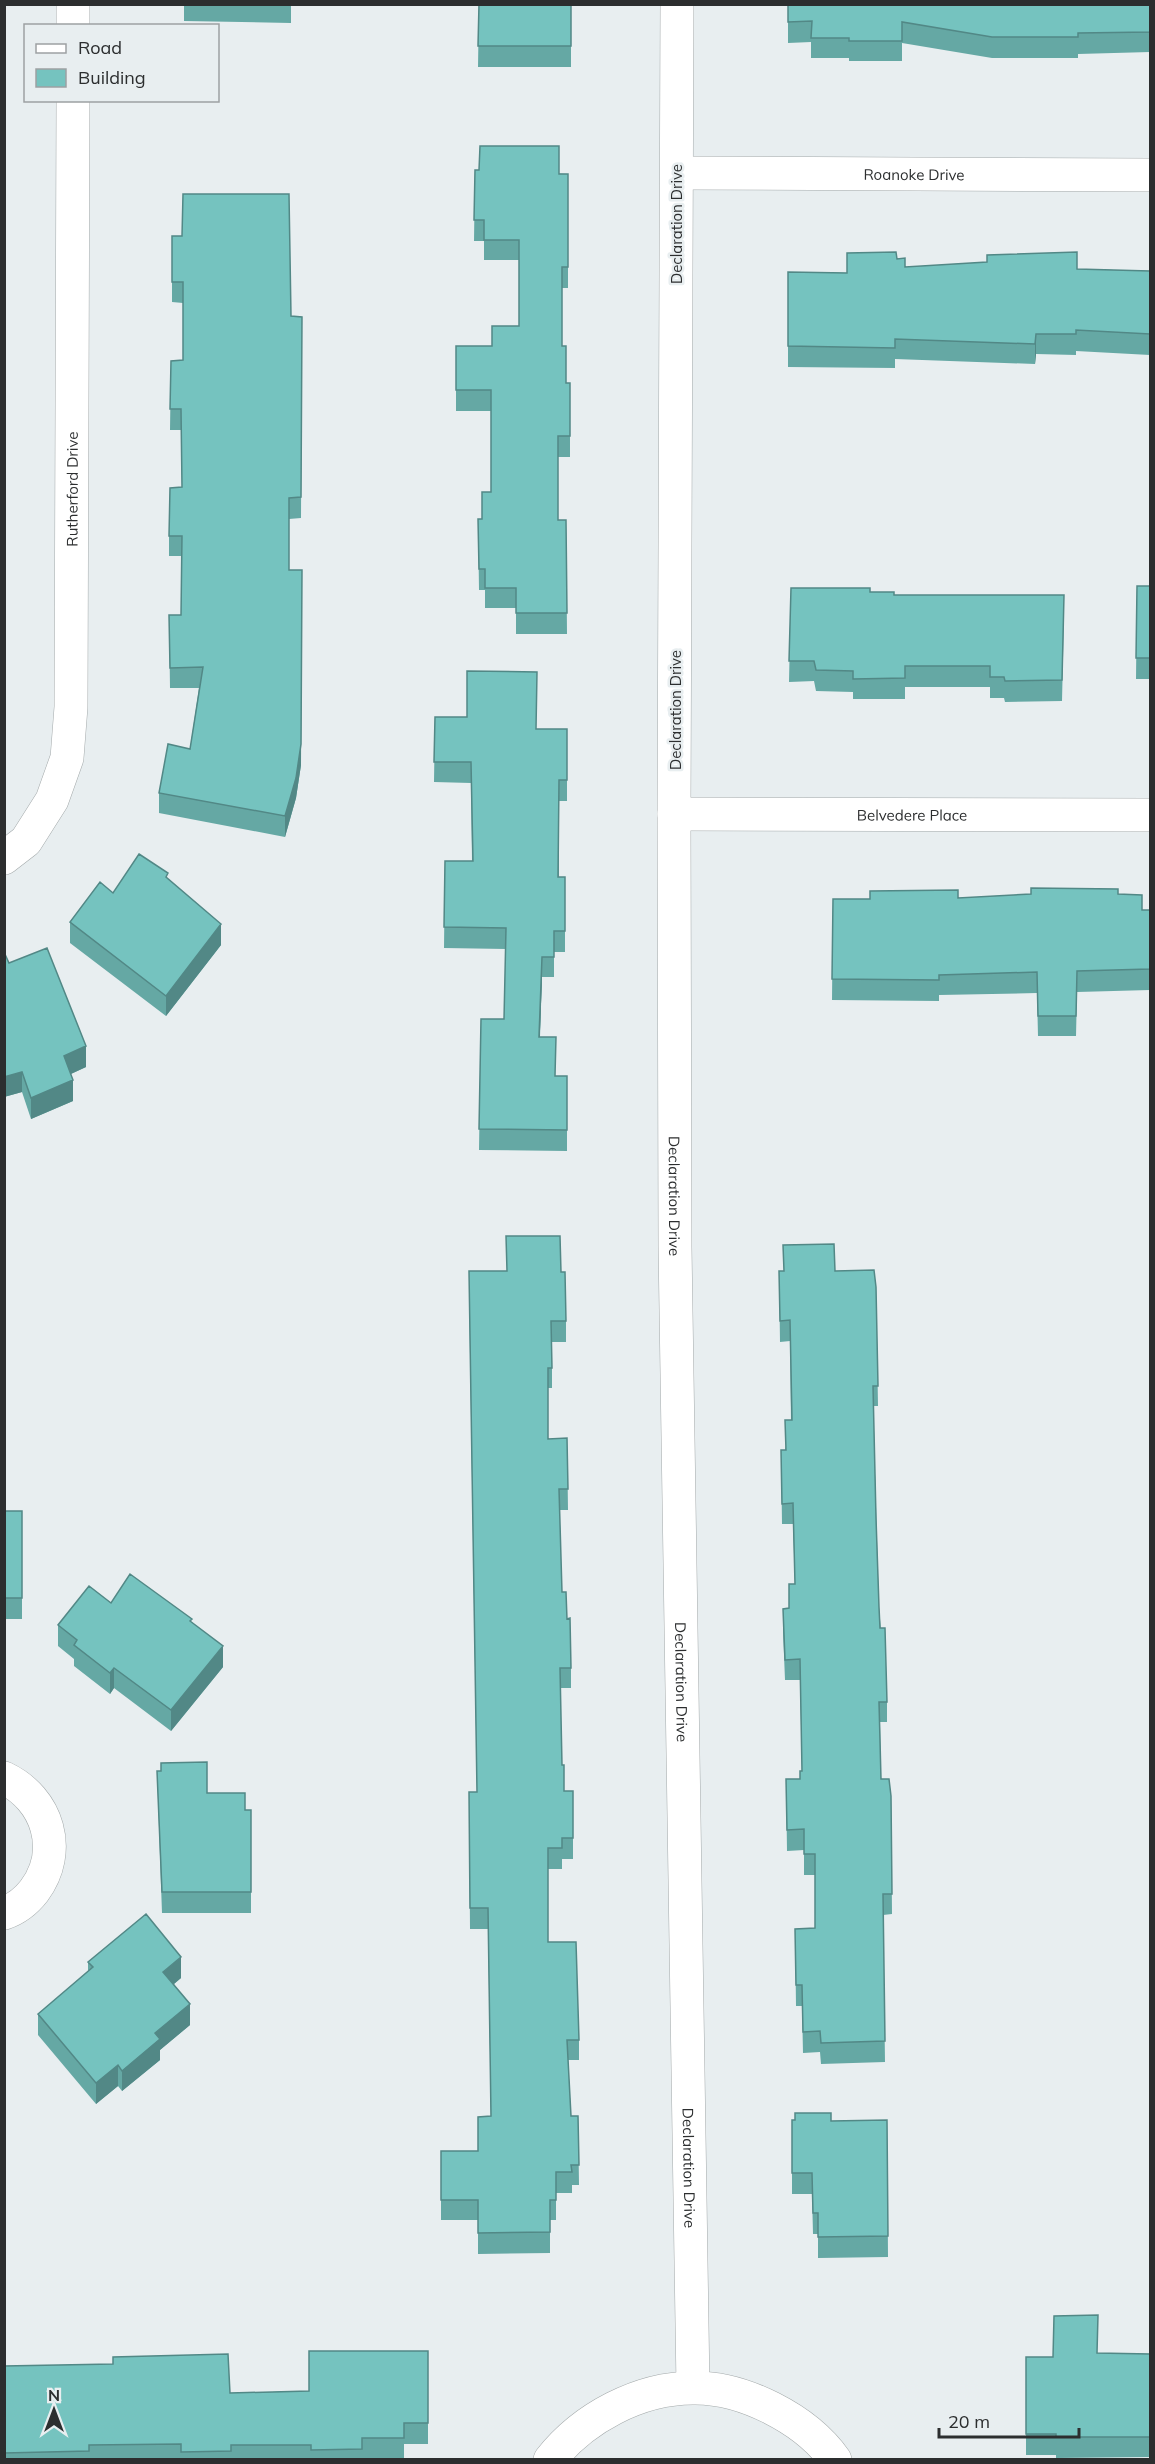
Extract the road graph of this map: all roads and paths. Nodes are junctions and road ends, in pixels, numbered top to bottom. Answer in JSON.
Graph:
{"nodes":[{"id":1,"x":73,"y":4,"type":"edge"},
{"id":2,"x":677,"y":4,"type":"edge"},
{"id":3,"x":73,"y":24,"type":"edge"},
{"id":4,"x":72,"y":102,"type":"edge"},
{"id":5,"x":676,"y":173,"type":"junction"},
{"id":6,"x":1150,"y":175,"type":"edge"},
{"id":7,"x":674,"y":813,"type":"junction"},
{"id":8,"x":1150,"y":816,"type":"edge"},
{"id":9,"x":4,"y":858,"type":"edge"},
{"id":10,"x":4,"y":1778,"type":"edge"},
{"id":11,"x":4,"y":1913,"type":"edge"},
{"id":12,"x":693,"y":2387,"type":"junction"},
{"id":13,"x":550,"y":2460,"type":"edge"},
{"id":14,"x":835,"y":2460,"type":"edge"}],
"edges":[{"from":1,"to":3,"type":"street"},
{"from":2,"to":5,"type":"street","name":"Declaration Drive"},
{"from":4,"to":9,"type":"street","name":"Rutherford Drive"},
{"from":5,"to":6,"type":"street","name":"Roanoke Drive"},
{"from":5,"to":7,"type":"street","name":"Declaration Drive"},
{"from":7,"to":8,"type":"street","name":"Belvedere Place"},
{"from":7,"to":12,"type":"street","name":"Declaration Drive"},
{"from":10,"to":11,"type":"street"},
{"from":12,"to":13,"type":"street"},
{"from":12,"to":14,"type":"street"}]}
